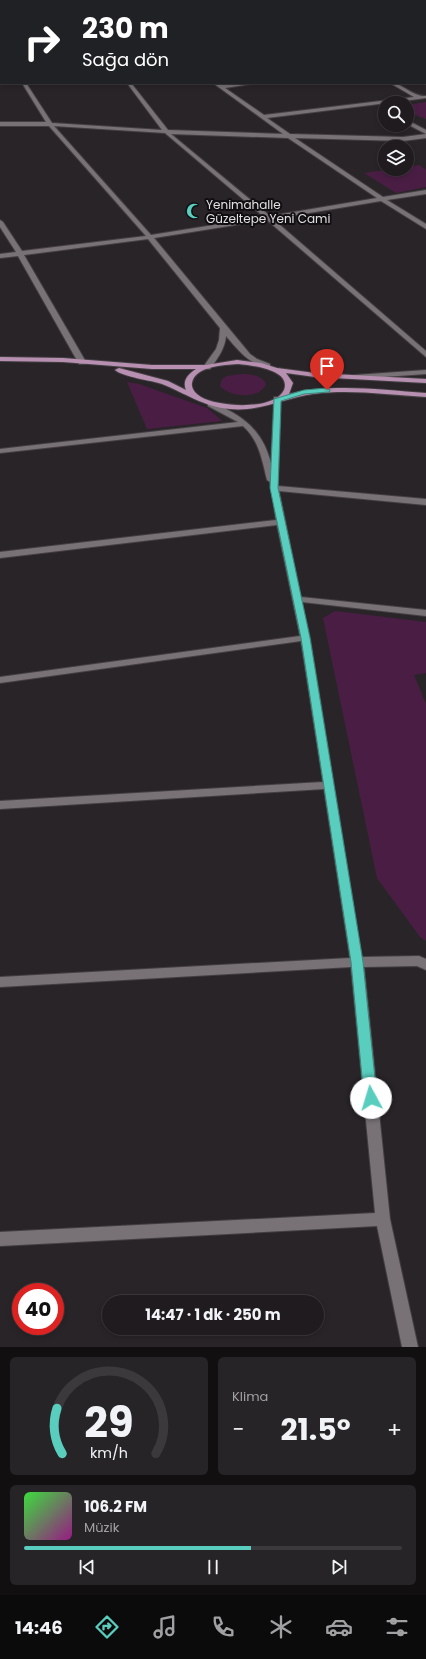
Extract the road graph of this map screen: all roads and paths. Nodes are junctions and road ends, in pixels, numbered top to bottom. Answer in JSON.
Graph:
{"nodes":[{"id":1,"x":25,"y":84,"type":"edge"},
{"id":2,"x":130,"y":84,"type":"edge"},
{"id":3,"x":216,"y":84,"type":"edge"},
{"id":4,"x":246,"y":84,"type":"edge"},
{"id":5,"x":394,"y":84,"type":"edge"},
{"id":6,"x":221,"y":87,"type":"junction"},
{"id":7,"x":426,"y":97,"type":"edge"},
{"id":8,"x":419,"y":98,"type":"junction"},
{"id":9,"x":372,"y":104,"type":"junction"},
{"id":10,"x":378,"y":107,"type":"edge"},
{"id":11,"x":263,"y":117,"type":"junction"},
{"id":12,"x":0,"y":124,"type":"edge"},
{"id":13,"x":50,"y":124,"type":"junction"},
{"id":14,"x":414,"y":126,"type":"edge"},
{"id":15,"x":166,"y":132,"type":"junction"},
{"id":16,"x":426,"y":132,"type":"edge"},
{"id":17,"x":288,"y":136,"type":"junction"},
{"id":18,"x":426,"y":136,"type":"edge"},
{"id":19,"x":426,"y":192,"type":"edge"},
{"id":20,"x":383,"y":200,"type":"junction"},
{"id":21,"x":270,"y":219,"type":"junction"},
{"id":22,"x":0,"y":222,"type":"edge"},
{"id":23,"x":426,"y":227,"type":"edge"},
{"id":24,"x":150,"y":237,"type":"junction"},
{"id":25,"x":20,"y":254,"type":"junction"},
{"id":26,"x":0,"y":256,"type":"edge"},
{"id":27,"x":223,"y":328,"type":"junction"},
{"id":28,"x":426,"y":355,"type":"edge"},
{"id":29,"x":0,"y":359,"type":"edge"},
{"id":30,"x":82,"y":362,"type":"junction"},
{"id":31,"x":267,"y":366,"type":"junction"},
{"id":32,"x":207,"y":367,"type":"junction"},
{"id":33,"x":426,"y":372,"type":"edge"},
{"id":34,"x":345,"y":377,"type":"junction"},
{"id":35,"x":426,"y":381,"type":"edge"},
{"id":36,"x":426,"y":395,"type":"edge"},
{"id":37,"x":278,"y":399,"type":"junction"},
{"id":38,"x":200,"y":400,"type":"junction"},
{"id":39,"x":211,"y":404,"type":"junction"},
{"id":40,"x":244,"y":424,"type":"junction"},
{"id":41,"x":0,"y":451,"type":"edge"},
{"id":42,"x":274,"y":488,"type":"junction"},
{"id":43,"x":426,"y":502,"type":"edge"},
{"id":44,"x":281,"y":522,"type":"junction"},
{"id":45,"x":0,"y":555,"type":"edge"},
{"id":46,"x":297,"y":599,"type":"junction"},
{"id":47,"x":426,"y":614,"type":"edge"},
{"id":48,"x":305,"y":638,"type":"junction"},
{"id":49,"x":0,"y":680,"type":"edge"},
{"id":50,"x":328,"y":785,"type":"junction"},
{"id":51,"x":0,"y":805,"type":"edge"},
{"id":52,"x":357,"y":962,"type":"junction"},
{"id":53,"x":426,"y":965,"type":"edge"},
{"id":54,"x":0,"y":982,"type":"edge"},
{"id":55,"x":383,"y":1219,"type":"junction"},
{"id":56,"x":0,"y":1239,"type":"edge"},
{"id":57,"x":410,"y":1347,"type":"edge"}],
"edges":[{"from":1,"to":13,"type":"street"},
{"from":2,"to":15,"type":"street"},
{"from":3,"to":6,"type":"street"},
{"from":4,"to":6,"type":"street"},
{"from":5,"to":8,"type":"street"},
{"from":6,"to":11,"type":"street"},
{"from":7,"to":8,"type":"street"},
{"from":8,"to":9,"type":"street"},
{"from":9,"to":10,"type":"street"},
{"from":9,"to":11,"type":"street"},
{"from":11,"to":17,"type":"street"},
{"from":12,"to":13,"type":"street"},
{"from":13,"to":15,"type":"street"},
{"from":13,"to":24,"type":"street"},
{"from":14,"to":16,"type":"street"},
{"from":15,"to":17,"type":"street"},
{"from":15,"to":21,"type":"street"},
{"from":17,"to":18,"type":"street"},
{"from":17,"to":20,"type":"street"},
{"from":19,"to":20,"type":"street"},
{"from":20,"to":21,"type":"street"},
{"from":20,"to":23,"type":"street"},
{"from":21,"to":24,"type":"street"},
{"from":21,"to":28,"type":"street"},
{"from":22,"to":25,"type":"street"},
{"from":24,"to":25,"type":"street"},
{"from":24,"to":27,"type":"street"},
{"from":25,"to":26,"type":"street"},
{"from":25,"to":30,"type":"street"},
{"from":27,"to":31,"type":"street"},
{"from":27,"to":32,"type":"street"},
{"from":29,"to":30,"type":"main road"},
{"from":30,"to":32,"type":"main road"},
{"from":30,"to":38,"type":"main road"},
{"from":31,"to":32,"type":"main road"},
{"from":31,"to":34,"type":"main road"},
{"from":31,"to":37,"type":"main road"},
{"from":32,"to":38,"type":"main road"},
{"from":33,"to":34,"type":"street"},
{"from":34,"to":35,"type":"main road"},
{"from":36,"to":37,"type":"main road"},
{"from":37,"to":39,"type":"main road"},
{"from":37,"to":42,"type":"street"},
{"from":38,"to":39,"type":"main road"},
{"from":39,"to":40,"type":"street"},
{"from":40,"to":41,"type":"street"},
{"from":40,"to":42,"type":"street"},
{"from":42,"to":43,"type":"street"},
{"from":42,"to":44,"type":"street"},
{"from":44,"to":45,"type":"street"},
{"from":44,"to":46,"type":"street"},
{"from":46,"to":47,"type":"street"},
{"from":46,"to":48,"type":"street"},
{"from":48,"to":49,"type":"street"},
{"from":48,"to":50,"type":"street"},
{"from":50,"to":51,"type":"street"},
{"from":50,"to":52,"type":"street"},
{"from":52,"to":53,"type":"street"},
{"from":52,"to":54,"type":"street"},
{"from":52,"to":55,"type":"street"},
{"from":55,"to":56,"type":"street"},
{"from":55,"to":57,"type":"street"}]}
